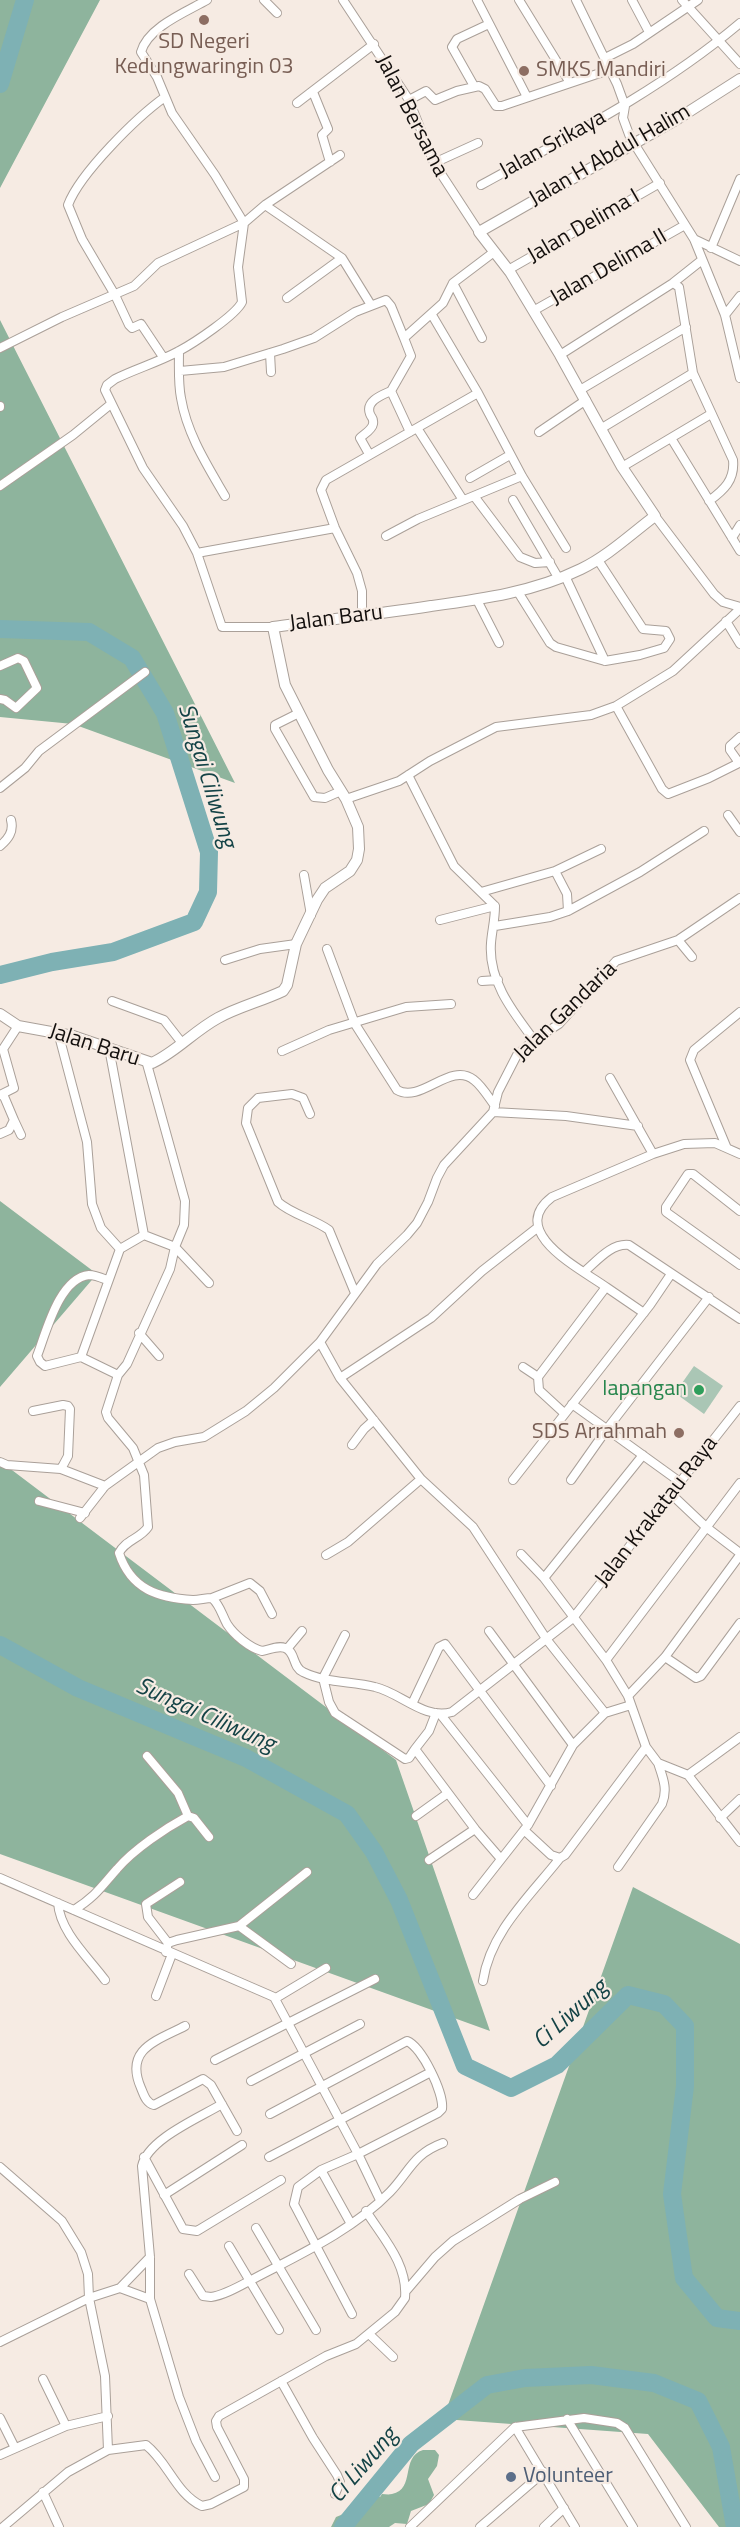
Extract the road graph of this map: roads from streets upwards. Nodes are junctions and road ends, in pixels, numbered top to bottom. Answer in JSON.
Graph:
{"nodes":[{"id":1,"x":207,"y":0,"type":"edge"},
{"id":2,"x":264,"y":0,"type":"edge"},
{"id":3,"x":344,"y":0,"type":"edge"},
{"id":4,"x":477,"y":0,"type":"edge"},
{"id":5,"x":519,"y":0,"type":"edge"},
{"id":6,"x":576,"y":0,"type":"edge"},
{"id":7,"x":632,"y":0,"type":"edge"},
{"id":8,"x":698,"y":0,"type":"edge"},
{"id":9,"x":685,"y":3,"type":"edge"},
{"id":10,"x":277,"y":13,"type":"dead end"},
{"id":11,"x":740,"y":23,"type":"edge"},
{"id":12,"x":489,"y":24,"type":"junction"},
{"id":13,"x":649,"y":32,"type":"junction"},
{"id":14,"x":720,"y":40,"type":"junction"},
{"id":15,"x":374,"y":44,"type":"junction"},
{"id":16,"x":605,"y":58,"type":"junction"},
{"id":17,"x":740,"y":64,"type":"edge"},
{"id":18,"x":612,"y":69,"type":"junction"},
{"id":19,"x":740,"y":80,"type":"edge"},
{"id":20,"x":570,"y":83,"type":"junction"},
{"id":21,"x":474,"y":86,"type":"junction"},
{"id":22,"x":313,"y":92,"type":"junction"},
{"id":23,"x":165,"y":97,"type":"junction"},
{"id":24,"x":527,"y":97,"type":"junction"},
{"id":25,"x":409,"y":100,"type":"junction"},
{"id":26,"x":297,"y":103,"type":"dead end"},
{"id":27,"x":625,"y":106,"type":"junction"},
{"id":28,"x":478,"y":143,"type":"dead end"},
{"id":29,"x":634,"y":143,"type":"junction"},
{"id":30,"x":340,"y":155,"type":"dead end"},
{"id":31,"x":330,"y":162,"type":"junction"},
{"id":32,"x":434,"y":163,"type":"junction"},
{"id":33,"x":740,"y":179,"type":"edge"},
{"id":34,"x":660,"y":183,"type":"junction"},
{"id":35,"x":481,"y":185,"type":"dead end"},
{"id":36,"x":265,"y":204,"type":"junction"},
{"id":37,"x":244,"y":223,"type":"junction"},
{"id":38,"x":685,"y":225,"type":"junction"},
{"id":39,"x":479,"y":232,"type":"junction"},
{"id":40,"x":694,"y":239,"type":"junction"},
{"id":41,"x":711,"y":248,"type":"junction"},
{"id":42,"x":494,"y":252,"type":"junction"},
{"id":43,"x":342,"y":258,"type":"junction"},
{"id":44,"x":702,"y":261,"type":"junction"},
{"id":45,"x":740,"y":261,"type":"edge"},
{"id":46,"x":508,"y":270,"type":"junction"},
{"id":47,"x":453,"y":283,"type":"junction"},
{"id":48,"x":673,"y":283,"type":"junction"},
{"id":49,"x":115,"y":295,"type":"junction"},
{"id":50,"x":740,"y":296,"type":"edge"},
{"id":51,"x":287,"y":298,"type":"dead end"},
{"id":52,"x":371,"y":305,"type":"junction"},
{"id":53,"x":533,"y":311,"type":"junction"},
{"id":54,"x":432,"y":315,"type":"junction"},
{"id":55,"x":725,"y":315,"type":"junction"},
{"id":56,"x":686,"y":327,"type":"junction"},
{"id":57,"x":404,"y":338,"type":"junction"},
{"id":58,"x":482,"y":338,"type":"dead end"},
{"id":59,"x":0,"y":348,"type":"edge"},
{"id":60,"x":179,"y":351,"type":"junction"},
{"id":61,"x":270,"y":353,"type":"junction"},
{"id":62,"x":560,"y":355,"type":"junction"},
{"id":63,"x":163,"y":357,"type":"junction"},
{"id":64,"x":180,"y":371,"type":"junction"},
{"id":65,"x":271,"y":372,"type":"dead end"},
{"id":66,"x":693,"y":373,"type":"junction"},
{"id":67,"x":740,"y":378,"type":"edge"},
{"id":68,"x":580,"y":390,"type":"junction"},
{"id":69,"x":391,"y":391,"type":"junction"},
{"id":70,"x":478,"y":393,"type":"junction"},
{"id":71,"x":586,"y":400,"type":"junction"},
{"id":72,"x":111,"y":404,"type":"junction"},
{"id":73,"x":711,"y":414,"type":"junction"},
{"id":74,"x":602,"y":428,"type":"junction"},
{"id":75,"x":414,"y":430,"type":"junction"},
{"id":76,"x":539,"y":432,"type":"dead end"},
{"id":77,"x":671,"y":438,"type":"junction"},
{"id":78,"x":369,"y":454,"type":"junction"},
{"id":79,"x":510,"y":455,"type":"junction"},
{"id":80,"x":622,"y":467,"type":"junction"},
{"id":81,"x":522,"y":476,"type":"junction"},
{"id":82,"x":470,"y":478,"type":"dead end"},
{"id":83,"x":0,"y":486,"type":"edge"},
{"id":84,"x":225,"y":496,"type":"dead end"},
{"id":85,"x":474,"y":496,"type":"junction"},
{"id":86,"x":463,"y":500,"type":"junction"},
{"id":87,"x":513,"y":500,"type":"dead end"},
{"id":88,"x":709,"y":501,"type":"junction"},
{"id":89,"x":655,"y":516,"type":"junction"},
{"id":90,"x":740,"y":525,"type":"edge"},
{"id":91,"x":334,"y":528,"type":"junction"},
{"id":92,"x":386,"y":536,"type":"dead end"},
{"id":93,"x":732,"y":538,"type":"junction"},
{"id":94,"x":566,"y":548,"type":"dead end"},
{"id":95,"x":740,"y":551,"type":"edge"},
{"id":96,"x":197,"y":553,"type":"junction"},
{"id":97,"x":598,"y":560,"type":"junction"},
{"id":98,"x":550,"y":562,"type":"junction"},
{"id":99,"x":562,"y":578,"type":"junction"},
{"id":100,"x":518,"y":592,"type":"junction"},
{"id":101,"x":477,"y":600,"type":"junction"},
{"id":102,"x":740,"y":608,"type":"edge"},
{"id":103,"x":362,"y":616,"type":"junction"},
{"id":104,"x":726,"y":621,"type":"junction"},
{"id":105,"x":273,"y":627,"type":"junction"},
{"id":106,"x":499,"y":643,"type":"dead end"},
{"id":107,"x":740,"y":644,"type":"edge"},
{"id":108,"x":605,"y":661,"type":"junction"},
{"id":109,"x":0,"y":666,"type":"edge"},
{"id":110,"x":144,"y":672,"type":"dead end"},
{"id":111,"x":0,"y":699,"type":"edge"},
{"id":112,"x":616,"y":706,"type":"junction"},
{"id":113,"x":299,"y":713,"type":"junction"},
{"id":114,"x":740,"y":737,"type":"edge"},
{"id":115,"x":408,"y":775,"type":"junction"},
{"id":116,"x":0,"y":788,"type":"edge"},
{"id":117,"x":344,"y":795,"type":"junction"},
{"id":118,"x":728,"y":815,"type":"dead end"},
{"id":119,"x":11,"y":820,"type":"dead end"},
{"id":120,"x":704,"y":831,"type":"dead end"},
{"id":121,"x":740,"y":832,"type":"edge"},
{"id":122,"x":0,"y":846,"type":"edge"},
{"id":123,"x":601,"y":849,"type":"dead end"},
{"id":124,"x":555,"y":871,"type":"junction"},
{"id":125,"x":304,"y":875,"type":"dead end"},
{"id":126,"x":481,"y":892,"type":"junction"},
{"id":127,"x":740,"y":898,"type":"edge"},
{"id":128,"x":495,"y":906,"type":"junction"},
{"id":129,"x":568,"y":911,"type":"junction"},
{"id":130,"x":311,"y":916,"type":"junction"},
{"id":131,"x":440,"y":920,"type":"dead end"},
{"id":132,"x":495,"y":926,"type":"junction"},
{"id":133,"x":678,"y":940,"type":"junction"},
{"id":134,"x":292,"y":944,"type":"junction"},
{"id":135,"x":327,"y":949,"type":"dead end"},
{"id":136,"x":692,"y":957,"type":"dead end"},
{"id":137,"x":225,"y":960,"type":"dead end"},
{"id":138,"x":498,"y":980,"type":"junction"},
{"id":139,"x":482,"y":981,"type":"dead end"},
{"id":140,"x":112,"y":1000,"type":"dead end"},
{"id":141,"x":451,"y":1004,"type":"dead end"},
{"id":142,"x":740,"y":1012,"type":"edge"},
{"id":143,"x":0,"y":1014,"type":"edge"},
{"id":144,"x":355,"y":1024,"type":"junction"},
{"id":145,"x":18,"y":1026,"type":"junction"},
{"id":146,"x":58,"y":1032,"type":"junction"},
{"id":147,"x":534,"y":1040,"type":"junction"},
{"id":148,"x":182,"y":1043,"type":"junction"},
{"id":149,"x":109,"y":1048,"type":"junction"},
{"id":150,"x":282,"y":1051,"type":"dead end"},
{"id":151,"x":147,"y":1064,"type":"junction"},
{"id":152,"x":610,"y":1078,"type":"dead end"},
{"id":153,"x":1,"y":1095,"type":"edge"},
{"id":154,"x":494,"y":1109,"type":"junction"},
{"id":155,"x":310,"y":1114,"type":"dead end"},
{"id":156,"x":14,"y":1120,"type":"junction"},
{"id":157,"x":638,"y":1126,"type":"junction"},
{"id":158,"x":0,"y":1134,"type":"edge"},
{"id":159,"x":21,"y":1135,"type":"dead end"},
{"id":160,"x":726,"y":1146,"type":"junction"},
{"id":161,"x":739,"y":1151,"type":"edge"},
{"id":162,"x":653,"y":1154,"type":"junction"},
{"id":163,"x":740,"y":1211,"type":"edge"},
{"id":164,"x":537,"y":1228,"type":"junction"},
{"id":165,"x":144,"y":1235,"type":"junction"},
{"id":166,"x":175,"y":1247,"type":"junction"},
{"id":167,"x":120,"y":1249,"type":"junction"},
{"id":168,"x":740,"y":1265,"type":"edge"},
{"id":169,"x":584,"y":1272,"type":"junction"},
{"id":170,"x":671,"y":1274,"type":"junction"},
{"id":171,"x":107,"y":1280,"type":"junction"},
{"id":172,"x":209,"y":1283,"type":"dead end"},
{"id":173,"x":606,"y":1287,"type":"junction"},
{"id":174,"x":355,"y":1293,"type":"junction"},
{"id":175,"x":709,"y":1297,"type":"junction"},
{"id":176,"x":644,"y":1313,"type":"junction"},
{"id":177,"x":740,"y":1319,"type":"edge"},
{"id":178,"x":139,"y":1333,"type":"junction"},
{"id":179,"x":320,"y":1342,"type":"junction"},
{"id":180,"x":159,"y":1356,"type":"dead end"},
{"id":181,"x":81,"y":1357,"type":"junction"},
{"id":182,"x":523,"y":1367,"type":"dead end"},
{"id":183,"x":118,"y":1375,"type":"junction"},
{"id":184,"x":537,"y":1377,"type":"junction"},
{"id":185,"x":340,"y":1378,"type":"junction"},
{"id":186,"x":572,"y":1404,"type":"junction"},
{"id":187,"x":740,"y":1406,"type":"edge"},
{"id":188,"x":33,"y":1411,"type":"dead end"},
{"id":189,"x":564,"y":1413,"type":"junction"},
{"id":190,"x":374,"y":1420,"type":"junction"},
{"id":191,"x":607,"y":1429,"type":"junction"},
{"id":192,"x":352,"y":1445,"type":"dead end"},
{"id":193,"x":642,"y":1455,"type":"junction"},
{"id":194,"x":138,"y":1461,"type":"junction"},
{"id":195,"x":0,"y":1462,"type":"edge"},
{"id":196,"x":61,"y":1469,"type":"junction"},
{"id":197,"x":421,"y":1479,"type":"junction"},
{"id":198,"x":513,"y":1480,"type":"dead end"},
{"id":199,"x":571,"y":1480,"type":"dead end"},
{"id":200,"x":680,"y":1482,"type":"junction"},
{"id":201,"x":740,"y":1483,"type":"edge"},
{"id":202,"x":105,"y":1485,"type":"junction"},
{"id":203,"x":670,"y":1493,"type":"junction"},
{"id":204,"x":39,"y":1501,"type":"dead end"},
{"id":205,"x":706,"y":1527,"type":"junction"},
{"id":206,"x":521,"y":1554,"type":"dead end"},
{"id":207,"x":740,"y":1554,"type":"edge"},
{"id":208,"x":326,"y":1555,"type":"dead end"},
{"id":209,"x":544,"y":1578,"type":"junction"},
{"id":210,"x":212,"y":1599,"type":"junction"},
{"id":211,"x":272,"y":1614,"type":"dead end"},
{"id":212,"x":573,"y":1618,"type":"junction"},
{"id":213,"x":740,"y":1623,"type":"edge"},
{"id":214,"x":302,"y":1631,"type":"dead end"},
{"id":215,"x":489,"y":1631,"type":"dead end"},
{"id":216,"x":345,"y":1635,"type":"dead end"},
{"id":217,"x":547,"y":1640,"type":"junction"},
{"id":218,"x":287,"y":1648,"type":"junction"},
{"id":219,"x":665,"y":1657,"type":"junction"},
{"id":220,"x":606,"y":1660,"type":"junction"},
{"id":221,"x":514,"y":1665,"type":"junction"},
{"id":222,"x":323,"y":1678,"type":"junction"},
{"id":223,"x":479,"y":1692,"type":"junction"},
{"id":224,"x":629,"y":1701,"type":"junction"},
{"id":225,"x":412,"y":1704,"type":"junction"},
{"id":226,"x":605,"y":1713,"type":"junction"},
{"id":227,"x":439,"y":1714,"type":"junction"},
{"id":228,"x":740,"y":1737,"type":"edge"},
{"id":229,"x":573,"y":1744,"type":"junction"},
{"id":230,"x":646,"y":1747,"type":"junction"},
{"id":231,"x":415,"y":1749,"type":"junction"},
{"id":232,"x":147,"y":1756,"type":"dead end"},
{"id":233,"x":658,"y":1763,"type":"junction"},
{"id":234,"x":688,"y":1775,"type":"junction"},
{"id":235,"x":551,"y":1786,"type":"junction"},
{"id":236,"x":448,"y":1793,"type":"junction"},
{"id":237,"x":740,"y":1799,"type":"edge"},
{"id":238,"x":189,"y":1816,"type":"junction"},
{"id":239,"x":416,"y":1816,"type":"dead end"},
{"id":240,"x":720,"y":1818,"type":"junction"},
{"id":241,"x":475,"y":1828,"type":"junction"},
{"id":242,"x":526,"y":1828,"type":"junction"},
{"id":243,"x":209,"y":1837,"type":"dead end"},
{"id":244,"x":740,"y":1842,"type":"edge"},
{"id":245,"x":560,"y":1858,"type":"junction"},
{"id":246,"x":501,"y":1859,"type":"junction"},
{"id":247,"x":429,"y":1860,"type":"dead end"},
{"id":248,"x":618,"y":1867,"type":"dead end"},
{"id":249,"x":307,"y":1872,"type":"dead end"},
{"id":250,"x":0,"y":1878,"type":"edge"},
{"id":251,"x":180,"y":1882,"type":"dead end"},
{"id":252,"x":472,"y":1894,"type":"dead end"},
{"id":253,"x":58,"y":1903,"type":"junction"},
{"id":254,"x":74,"y":1910,"type":"junction"},
{"id":255,"x":239,"y":1926,"type":"junction"},
{"id":256,"x":169,"y":1950,"type":"junction"},
{"id":257,"x":291,"y":1964,"type":"dead end"},
{"id":258,"x":326,"y":1968,"type":"dead end"},
{"id":259,"x":375,"y":1978,"type":"dead end"},
{"id":260,"x":105,"y":1980,"type":"dead end"},
{"id":261,"x":483,"y":1981,"type":"dead end"},
{"id":262,"x":156,"y":1996,"type":"dead end"},
{"id":263,"x":276,"y":1998,"type":"junction"},
{"id":264,"x":289,"y":2022,"type":"junction"},
{"id":265,"x":360,"y":2024,"type":"dead end"},
{"id":266,"x":185,"y":2026,"type":"dead end"},
{"id":267,"x":306,"y":2053,"type":"junction"},
{"id":268,"x":215,"y":2060,"type":"dead end"},
{"id":269,"x":431,"y":2072,"type":"junction"},
{"id":270,"x":251,"y":2081,"type":"dead end"},
{"id":271,"x":323,"y":2087,"type":"junction"},
{"id":272,"x":222,"y":2104,"type":"junction"},
{"id":273,"x":270,"y":2114,"type":"dead end"},
{"id":274,"x":341,"y":2121,"type":"junction"},
{"id":275,"x":237,"y":2131,"type":"dead end"},
{"id":276,"x":443,"y":2143,"type":"dead end"},
{"id":277,"x":242,"y":2145,"type":"dead end"},
{"id":278,"x":358,"y":2154,"type":"junction"},
{"id":279,"x":144,"y":2157,"type":"junction"},
{"id":280,"x":270,"y":2157,"type":"dead end"},
{"id":281,"x":0,"y":2167,"type":"edge"},
{"id":282,"x":321,"y":2170,"type":"junction"},
{"id":283,"x":281,"y":2180,"type":"dead end"},
{"id":284,"x":555,"y":2182,"type":"dead end"},
{"id":285,"x":164,"y":2195,"type":"junction"},
{"id":286,"x":380,"y":2200,"type":"junction"},
{"id":287,"x":366,"y":2211,"type":"junction"},
{"id":288,"x":351,"y":2224,"type":"junction"},
{"id":289,"x":256,"y":2228,"type":"dead end"},
{"id":290,"x":229,"y":2246,"type":"dead end"},
{"id":291,"x":314,"y":2246,"type":"junction"},
{"id":292,"x":150,"y":2257,"type":"junction"},
{"id":293,"x":279,"y":2265,"type":"junction"},
{"id":294,"x":189,"y":2274,"type":"dead end"},
{"id":295,"x":249,"y":2281,"type":"junction"},
{"id":296,"x":120,"y":2288,"type":"junction"},
{"id":297,"x":406,"y":2291,"type":"junction"},
{"id":298,"x":89,"y":2298,"type":"junction"},
{"id":299,"x":150,"y":2299,"type":"junction"},
{"id":300,"x":352,"y":2314,"type":"dead end"},
{"id":301,"x":279,"y":2330,"type":"dead end"},
{"id":302,"x":316,"y":2330,"type":"dead end"},
{"id":303,"x":369,"y":2334,"type":"junction"},
{"id":304,"x":0,"y":2342,"type":"edge"},
{"id":305,"x":393,"y":2358,"type":"dead end"},
{"id":306,"x":43,"y":2379,"type":"dead end"},
{"id":307,"x":280,"y":2380,"type":"junction"},
{"id":308,"x":108,"y":2416,"type":"junction"},
{"id":309,"x":0,"y":2418,"type":"edge"},
{"id":310,"x":567,"y":2419,"type":"junction"},
{"id":311,"x":66,"y":2426,"type":"junction"},
{"id":312,"x":515,"y":2427,"type":"junction"},
{"id":313,"x":15,"y":2448,"type":"junction"},
{"id":314,"x":108,"y":2450,"type":"junction"},
{"id":315,"x":0,"y":2455,"type":"edge"},
{"id":316,"x":544,"y":2472,"type":"junction"},
{"id":317,"x":215,"y":2478,"type":"dead end"},
{"id":318,"x":43,"y":2492,"type":"junction"},
{"id":319,"x":335,"y":2494,"type":"dead end"},
{"id":320,"x":564,"y":2508,"type":"junction"},
{"id":321,"x":3,"y":2527,"type":"edge"},
{"id":322,"x":59,"y":2527,"type":"edge"},
{"id":323,"x":410,"y":2527,"type":"edge"},
{"id":324,"x":480,"y":2527,"type":"edge"},
{"id":325,"x":544,"y":2527,"type":"edge"},
{"id":326,"x":575,"y":2527,"type":"edge"},
{"id":327,"x":633,"y":2527,"type":"edge"},
{"id":328,"x":686,"y":2527,"type":"edge"}],
"edges":[{"from":1,"to":23,"type":"street"},
{"from":2,"to":10,"type":"street"},
{"from":3,"to":15,"type":"street","name":"Jalan Bersama"},
{"from":4,"to":12,"type":"street"},
{"from":5,"to":20,"type":"street"},
{"from":6,"to":16,"type":"street"},
{"from":7,"to":13,"type":"street"},
{"from":8,"to":9,"type":"street"},
{"from":9,"to":13,"type":"street"},
{"from":9,"to":14,"type":"street"},
{"from":11,"to":14,"type":"street","name":"Jalan Srikaya"},
{"from":12,"to":21,"type":"street"},
{"from":12,"to":24,"type":"street"},
{"from":13,"to":16,"type":"street"},
{"from":14,"to":17,"type":"street"},
{"from":14,"to":27,"type":"street","name":"Jalan Srikaya"},
{"from":15,"to":22,"type":"street"},
{"from":15,"to":25,"type":"street","name":"Jalan Bersama"},
{"from":16,"to":18,"type":"street"},
{"from":18,"to":20,"type":"street"},
{"from":18,"to":27,"type":"street"},
{"from":19,"to":29,"type":"street","name":"Jalan H Abdul Halim"},
{"from":20,"to":24,"type":"street"},
{"from":21,"to":24,"type":"street"},
{"from":21,"to":25,"type":"street"},
{"from":22,"to":26,"type":"street"},
{"from":22,"to":31,"type":"street"},
{"from":23,"to":37,"type":"street"},
{"from":23,"to":49,"type":"street"},
{"from":25,"to":32,"type":"street","name":"Jalan Bersama"},
{"from":27,"to":29,"type":"street"},
{"from":27,"to":35,"type":"street","name":"Jalan Srikaya"},
{"from":28,"to":32,"type":"street"},
{"from":29,"to":34,"type":"street"},
{"from":29,"to":39,"type":"street","name":"Jalan H Abdul Halim"},
{"from":30,"to":31,"type":"street"},
{"from":31,"to":36,"type":"street"},
{"from":32,"to":39,"type":"street","name":"Jalan Bersama"},
{"from":33,"to":41,"type":"street"},
{"from":34,"to":38,"type":"street"},
{"from":34,"to":46,"type":"street","name":"Jalan Delima I"},
{"from":36,"to":37,"type":"street"},
{"from":36,"to":43,"type":"street"},
{"from":37,"to":49,"type":"street"},
{"from":37,"to":60,"type":"street"},
{"from":38,"to":40,"type":"street"},
{"from":38,"to":53,"type":"street","name":"Jalan Delima II"},
{"from":39,"to":42,"type":"street"},
{"from":40,"to":41,"type":"street"},
{"from":40,"to":44,"type":"street"},
{"from":41,"to":45,"type":"street"},
{"from":42,"to":46,"type":"street"},
{"from":42,"to":47,"type":"street"},
{"from":43,"to":51,"type":"street"},
{"from":43,"to":52,"type":"street"},
{"from":44,"to":48,"type":"street"},
{"from":44,"to":55,"type":"street"},
{"from":46,"to":53,"type":"street"},
{"from":47,"to":54,"type":"street"},
{"from":47,"to":58,"type":"street"},
{"from":48,"to":56,"type":"street"},
{"from":48,"to":62,"type":"street"},
{"from":49,"to":59,"type":"street"},
{"from":49,"to":63,"type":"street"},
{"from":50,"to":55,"type":"street"},
{"from":52,"to":57,"type":"street"},
{"from":52,"to":61,"type":"street"},
{"from":53,"to":62,"type":"street"},
{"from":54,"to":57,"type":"street"},
{"from":54,"to":70,"type":"street"},
{"from":55,"to":67,"type":"street"},
{"from":56,"to":66,"type":"street"},
{"from":56,"to":68,"type":"street"},
{"from":57,"to":69,"type":"street"},
{"from":60,"to":63,"type":"street"},
{"from":60,"to":64,"type":"street"},
{"from":61,"to":64,"type":"street"},
{"from":61,"to":65,"type":"street"},
{"from":62,"to":68,"type":"street"},
{"from":63,"to":72,"type":"street"},
{"from":64,"to":84,"type":"street"},
{"from":66,"to":73,"type":"street"},
{"from":66,"to":74,"type":"street"},
{"from":68,"to":71,"type":"street"},
{"from":69,"to":75,"type":"street"},
{"from":69,"to":78,"type":"street"},
{"from":70,"to":75,"type":"street"},
{"from":70,"to":79,"type":"street"},
{"from":71,"to":74,"type":"street"},
{"from":71,"to":76,"type":"street"},
{"from":72,"to":83,"type":"street"},
{"from":72,"to":96,"type":"street"},
{"from":73,"to":77,"type":"street"},
{"from":73,"to":88,"type":"street"},
{"from":74,"to":80,"type":"street"},
{"from":75,"to":78,"type":"street"},
{"from":75,"to":86,"type":"street"},
{"from":77,"to":80,"type":"street"},
{"from":77,"to":88,"type":"street"},
{"from":78,"to":91,"type":"street"},
{"from":79,"to":81,"type":"street"},
{"from":79,"to":82,"type":"street"},
{"from":80,"to":89,"type":"street"},
{"from":81,"to":85,"type":"street"},
{"from":81,"to":94,"type":"street"},
{"from":85,"to":86,"type":"street"},
{"from":85,"to":98,"type":"street"},
{"from":86,"to":92,"type":"street"},
{"from":87,"to":98,"type":"street"},
{"from":88,"to":93,"type":"street"},
{"from":89,"to":97,"type":"street","name":"Jalan Baru"},
{"from":89,"to":102,"type":"street"},
{"from":90,"to":93,"type":"street"},
{"from":91,"to":96,"type":"street"},
{"from":91,"to":103,"type":"street"},
{"from":93,"to":95,"type":"street"},
{"from":96,"to":105,"type":"street"},
{"from":97,"to":99,"type":"street","name":"Jalan Baru"},
{"from":97,"to":108,"type":"street"},
{"from":98,"to":99,"type":"street"},
{"from":99,"to":100,"type":"street","name":"Jalan Baru"},
{"from":99,"to":108,"type":"street"},
{"from":100,"to":101,"type":"street","name":"Jalan Baru"},
{"from":100,"to":108,"type":"street"},
{"from":101,"to":103,"type":"street","name":"Jalan Baru"},
{"from":101,"to":106,"type":"street"},
{"from":102,"to":104,"type":"street"},
{"from":103,"to":105,"type":"street","name":"Jalan Baru"},
{"from":104,"to":107,"type":"street"},
{"from":104,"to":112,"type":"street"},
{"from":105,"to":113,"type":"street","name":"Jalan Baru"},
{"from":109,"to":111,"type":"street"},
{"from":110,"to":116,"type":"street"},
{"from":112,"to":114,"type":"street"},
{"from":112,"to":115,"type":"street"},
{"from":113,"to":117,"type":"street","name":"Jalan Baru"},
{"from":113,"to":117,"type":"street"},
{"from":115,"to":117,"type":"street"},
{"from":115,"to":126,"type":"street"},
{"from":117,"to":130,"type":"street","name":"Jalan Baru"},
{"from":118,"to":121,"type":"street"},
{"from":119,"to":122,"type":"street"},
{"from":120,"to":129,"type":"street"},
{"from":123,"to":124,"type":"street"},
{"from":124,"to":126,"type":"street"},
{"from":124,"to":129,"type":"street"},
{"from":125,"to":130,"type":"street"},
{"from":126,"to":128,"type":"street"},
{"from":127,"to":133,"type":"street","name":"Jalan Gandaria"},
{"from":128,"to":131,"type":"street"},
{"from":128,"to":132,"type":"street"},
{"from":129,"to":132,"type":"street"},
{"from":130,"to":134,"type":"street","name":"Jalan Baru"},
{"from":132,"to":138,"type":"street"},
{"from":133,"to":136,"type":"street"},
{"from":133,"to":147,"type":"street","name":"Jalan Gandaria"},
{"from":134,"to":137,"type":"street"},
{"from":134,"to":148,"type":"street","name":"Jalan Baru"},
{"from":135,"to":144,"type":"street"},
{"from":138,"to":139,"type":"street"},
{"from":138,"to":147,"type":"street"},
{"from":140,"to":148,"type":"street"},
{"from":141,"to":144,"type":"street"},
{"from":142,"to":160,"type":"street"},
{"from":143,"to":145,"type":"street","name":"Jalan Baru"},
{"from":144,"to":150,"type":"street"},
{"from":144,"to":154,"type":"street"},
{"from":145,"to":146,"type":"street","name":"Jalan Baru"},
{"from":145,"to":153,"type":"street"},
{"from":146,"to":149,"type":"street","name":"Jalan Baru"},
{"from":146,"to":167,"type":"street"},
{"from":147,"to":154,"type":"street","name":"Jalan Gandaria"},
{"from":148,"to":151,"type":"street","name":"Jalan Baru"},
{"from":149,"to":151,"type":"street","name":"Jalan Baru"},
{"from":149,"to":165,"type":"street"},
{"from":151,"to":166,"type":"street"},
{"from":152,"to":157,"type":"street"},
{"from":153,"to":156,"type":"street"},
{"from":154,"to":157,"type":"street"},
{"from":154,"to":174,"type":"street","name":"Jalan Gandaria"},
{"from":155,"to":174,"type":"street"},
{"from":156,"to":158,"type":"street"},
{"from":156,"to":159,"type":"street"},
{"from":157,"to":162,"type":"street"},
{"from":160,"to":161,"type":"street"},
{"from":160,"to":162,"type":"street"},
{"from":162,"to":164,"type":"street"},
{"from":163,"to":168,"type":"street"},
{"from":164,"to":169,"type":"street"},
{"from":164,"to":185,"type":"street"},
{"from":165,"to":166,"type":"street"},
{"from":165,"to":167,"type":"street"},
{"from":166,"to":172,"type":"street"},
{"from":166,"to":178,"type":"street"},
{"from":167,"to":171,"type":"street"},
{"from":169,"to":170,"type":"street"},
{"from":169,"to":173,"type":"street"},
{"from":170,"to":175,"type":"street"},
{"from":170,"to":176,"type":"street"},
{"from":171,"to":181,"type":"street"},
{"from":171,"to":181,"type":"street"},
{"from":173,"to":176,"type":"street"},
{"from":173,"to":184,"type":"street"},
{"from":174,"to":179,"type":"street","name":"Jalan Gandaria"},
{"from":175,"to":177,"type":"street"},
{"from":175,"to":191,"type":"street"},
{"from":176,"to":186,"type":"street"},
{"from":178,"to":180,"type":"street"},
{"from":178,"to":183,"type":"street"},
{"from":179,"to":185,"type":"street"},
{"from":179,"to":194,"type":"street","name":"Jalan Gandaria"},
{"from":181,"to":183,"type":"street"},
{"from":182,"to":184,"type":"street"},
{"from":183,"to":194,"type":"street"},
{"from":184,"to":189,"type":"street"},
{"from":185,"to":190,"type":"street"},
{"from":186,"to":189,"type":"street"},
{"from":186,"to":191,"type":"street"},
{"from":187,"to":200,"type":"street","name":"Jalan Krakatau Raya"},
{"from":188,"to":196,"type":"street"},
{"from":189,"to":198,"type":"street"},
{"from":190,"to":192,"type":"street"},
{"from":190,"to":197,"type":"street"},
{"from":191,"to":193,"type":"street"},
{"from":191,"to":199,"type":"street"},
{"from":193,"to":200,"type":"street"},
{"from":193,"to":209,"type":"street"},
{"from":194,"to":202,"type":"street","name":"Jalan Gandaria"},
{"from":194,"to":210,"type":"street"},
{"from":195,"to":196,"type":"street"},
{"from":196,"to":202,"type":"street"},
{"from":197,"to":208,"type":"street"},
{"from":197,"to":217,"type":"street"},
{"from":200,"to":203,"type":"street","name":"Jalan Krakatau Raya"},
{"from":201,"to":205,"type":"street"},
{"from":202,"to":204,"type":"street","name":"Jalan Gandaria"},
{"from":203,"to":205,"type":"street"},
{"from":203,"to":212,"type":"street","name":"Jalan Krakatau Raya"},
{"from":205,"to":207,"type":"street"},
{"from":205,"to":220,"type":"street"},
{"from":206,"to":209,"type":"street"},
{"from":207,"to":219,"type":"street"},
{"from":209,"to":212,"type":"street"},
{"from":210,"to":211,"type":"street"},
{"from":210,"to":218,"type":"street"},
{"from":212,"to":217,"type":"street","name":"Jalan Krakatau Raya"},
{"from":212,"to":220,"type":"street"},
{"from":213,"to":219,"type":"street"},
{"from":214,"to":218,"type":"street"},
{"from":215,"to":221,"type":"street"},
{"from":216,"to":222,"type":"street"},
{"from":217,"to":221,"type":"street","name":"Jalan Krakatau Raya"},
{"from":217,"to":226,"type":"street"},
{"from":218,"to":222,"type":"street"},
{"from":219,"to":224,"type":"street"},
{"from":220,"to":224,"type":"street"},
{"from":221,"to":223,"type":"street","name":"Jalan Krakatau Raya"},
{"from":221,"to":229,"type":"street"},
{"from":222,"to":225,"type":"street"},
{"from":222,"to":231,"type":"street"},
{"from":223,"to":225,"type":"street"},
{"from":223,"to":227,"type":"street","name":"Jalan Krakatau Raya"},
{"from":223,"to":235,"type":"street"},
{"from":224,"to":226,"type":"street"},
{"from":224,"to":230,"type":"street"},
{"from":225,"to":227,"type":"street"},
{"from":226,"to":229,"type":"street"},
{"from":227,"to":231,"type":"street"},
{"from":227,"to":242,"type":"street"},
{"from":228,"to":234,"type":"street"},
{"from":229,"to":235,"type":"street"},
{"from":230,"to":233,"type":"street"},
{"from":230,"to":245,"type":"street"},
{"from":231,"to":236,"type":"street"},
{"from":232,"to":238,"type":"street"},
{"from":233,"to":234,"type":"street"},
{"from":233,"to":248,"type":"street"},
{"from":234,"to":240,"type":"street"},
{"from":235,"to":242,"type":"street"},
{"from":236,"to":239,"type":"street"},
{"from":236,"to":241,"type":"street"},
{"from":237,"to":240,"type":"street"},
{"from":238,"to":243,"type":"street"},
{"from":238,"to":254,"type":"street"},
{"from":240,"to":244,"type":"street"},
{"from":241,"to":246,"type":"street"},
{"from":241,"to":247,"type":"street"},
{"from":242,"to":245,"type":"street"},
{"from":242,"to":246,"type":"street"},
{"from":245,"to":261,"type":"street"},
{"from":246,"to":252,"type":"street"},
{"from":249,"to":255,"type":"street"},
{"from":250,"to":253,"type":"street"},
{"from":251,"to":256,"type":"street"},
{"from":253,"to":254,"type":"street"},
{"from":253,"to":260,"type":"street"},
{"from":254,"to":256,"type":"street"},
{"from":255,"to":256,"type":"street"},
{"from":255,"to":257,"type":"street"},
{"from":256,"to":262,"type":"street"},
{"from":256,"to":263,"type":"street"},
{"from":258,"to":263,"type":"street"},
{"from":259,"to":264,"type":"street"},
{"from":263,"to":264,"type":"street"},
{"from":264,"to":267,"type":"street"},
{"from":264,"to":268,"type":"street"},
{"from":265,"to":267,"type":"street"},
{"from":266,"to":272,"type":"street"},
{"from":267,"to":270,"type":"street"},
{"from":267,"to":271,"type":"street"},
{"from":269,"to":271,"type":"street"},
{"from":269,"to":274,"type":"street"},
{"from":269,"to":278,"type":"street"},
{"from":271,"to":273,"type":"street"},
{"from":271,"to":274,"type":"street"},
{"from":272,"to":275,"type":"street"},
{"from":272,"to":279,"type":"street"},
{"from":274,"to":278,"type":"street"},
{"from":274,"to":280,"type":"street"},
{"from":276,"to":286,"type":"street"},
{"from":277,"to":285,"type":"street"},
{"from":278,"to":282,"type":"street"},
{"from":278,"to":286,"type":"street"},
{"from":279,"to":285,"type":"street"},
{"from":279,"to":292,"type":"street"},
{"from":281,"to":298,"type":"street"},
{"from":282,"to":288,"type":"street"},
{"from":282,"to":291,"type":"street"},
{"from":283,"to":285,"type":"street"},
{"from":284,"to":297,"type":"street"},
{"from":286,"to":287,"type":"street"},
{"from":287,"to":288,"type":"street"},
{"from":287,"to":297,"type":"street"},
{"from":288,"to":291,"type":"street"},
{"from":289,"to":293,"type":"street"},
{"from":290,"to":295,"type":"street"},
{"from":291,"to":293,"type":"street"},
{"from":291,"to":300,"type":"street"},
{"from":292,"to":296,"type":"street"},
{"from":292,"to":299,"type":"street"},
{"from":293,"to":295,"type":"street"},
{"from":293,"to":302,"type":"street"},
{"from":294,"to":295,"type":"street"},
{"from":295,"to":301,"type":"street"},
{"from":296,"to":298,"type":"street"},
{"from":296,"to":299,"type":"street"},
{"from":297,"to":303,"type":"street"},
{"from":298,"to":304,"type":"street"},
{"from":298,"to":308,"type":"street"},
{"from":299,"to":317,"type":"street"},
{"from":303,"to":305,"type":"street"},
{"from":303,"to":307,"type":"street"},
{"from":306,"to":311,"type":"street"},
{"from":307,"to":314,"type":"street"},
{"from":307,"to":319,"type":"street"},
{"from":308,"to":311,"type":"street"},
{"from":308,"to":314,"type":"street"},
{"from":309,"to":313,"type":"street"},
{"from":310,"to":312,"type":"street"},
{"from":310,"to":327,"type":"street"},
{"from":310,"to":328,"type":"street"},
{"from":311,"to":313,"type":"street"},
{"from":312,"to":316,"type":"street"},
{"from":312,"to":323,"type":"street"},
{"from":313,"to":315,"type":"street"},
{"from":314,"to":318,"type":"street"},
{"from":316,"to":320,"type":"street"},
{"from":316,"to":324,"type":"street"},
{"from":318,"to":321,"type":"street"},
{"from":318,"to":322,"type":"street"},
{"from":320,"to":325,"type":"street"},
{"from":320,"to":326,"type":"street"}]}
